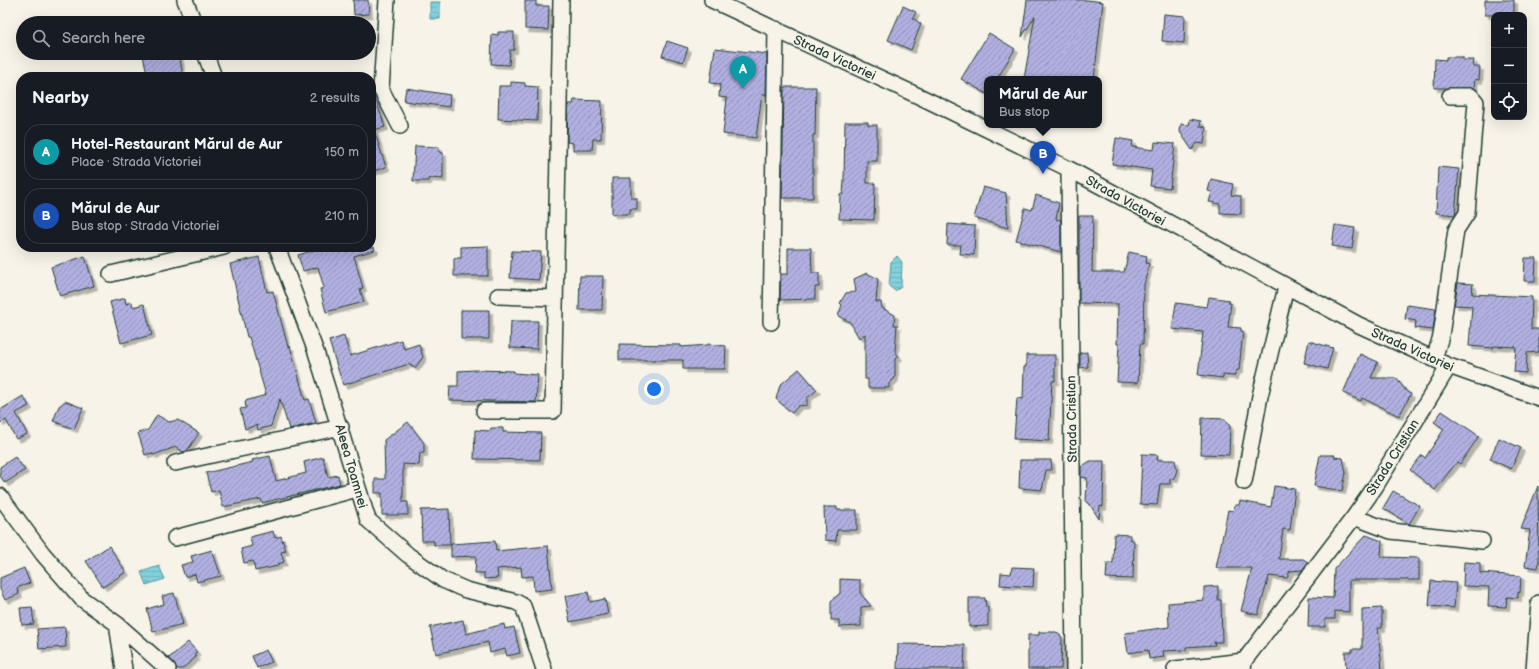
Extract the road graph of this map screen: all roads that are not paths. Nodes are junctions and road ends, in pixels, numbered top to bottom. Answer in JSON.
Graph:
{"nodes":[{"id":1,"x":185,"y":0,"type":"edge"},
{"id":2,"x":387,"y":0,"type":"edge"},
{"id":3,"x":561,"y":0,"type":"edge"},
{"id":4,"x":712,"y":0,"type":"edge"},
{"id":5,"x":191,"y":16,"type":"edge"},
{"id":6,"x":776,"y":29,"type":"junction"},
{"id":7,"x":208,"y":60,"type":"edge"},
{"id":8,"x":212,"y":72,"type":"edge"},
{"id":9,"x":1450,"y":96,"type":"dead end"},
{"id":10,"x":400,"y":126,"type":"dead end"},
{"id":11,"x":1069,"y":169,"type":"junction"},
{"id":12,"x":203,"y":252,"type":"edge"},
{"id":13,"x":279,"y":252,"type":"edge"},
{"id":14,"x":111,"y":274,"type":"dead end"},
{"id":15,"x":1286,"y":287,"type":"junction"},
{"id":16,"x":498,"y":296,"type":"dead end"},
{"id":17,"x":555,"y":298,"type":"junction"},
{"id":18,"x":771,"y":322,"type":"dead end"},
{"id":19,"x":1434,"y":359,"type":"junction"},
{"id":20,"x":1449,"y":366,"type":"junction"},
{"id":21,"x":1539,"y":398,"type":"edge"},
{"id":22,"x":484,"y":411,"type":"dead end"},
{"id":23,"x":340,"y":427,"type":"junction"},
{"id":24,"x":175,"y":463,"type":"dead end"},
{"id":25,"x":1244,"y":482,"type":"dead end"},
{"id":26,"x":357,"y":489,"type":"junction"},
{"id":27,"x":0,"y":496,"type":"edge"},
{"id":28,"x":1354,"y":517,"type":"junction"},
{"id":29,"x":175,"y":538,"type":"dead end"},
{"id":30,"x":1482,"y":541,"type":"dead end"},
{"id":31,"x":1539,"y":603,"type":"edge"},
{"id":32,"x":117,"y":624,"type":"junction"},
{"id":33,"x":1243,"y":665,"type":"edge"},
{"id":34,"x":124,"y":669,"type":"edge"},
{"id":35,"x":168,"y":669,"type":"edge"},
{"id":36,"x":544,"y":669,"type":"edge"},
{"id":37,"x":1074,"y":669,"type":"edge"},
{"id":38,"x":1176,"y":669,"type":"edge"},
{"id":39,"x":1534,"y":669,"type":"edge"}],
"edges":[{"from":1,"to":5,"type":"street"},
{"from":2,"to":10,"type":"street"},
{"from":3,"to":17,"type":"street"},
{"from":4,"to":6,"type":"street","name":"Strada Victoriei"},
{"from":6,"to":11,"type":"street","name":"Strada Victoriei"},
{"from":6,"to":18,"type":"street"},
{"from":7,"to":8,"type":"street"},
{"from":9,"to":19,"type":"street"},
{"from":11,"to":15,"type":"street","name":"Strada Victoriei"},
{"from":11,"to":37,"type":"street","name":"Strada Cristian"},
{"from":12,"to":14,"type":"street"},
{"from":13,"to":23,"type":"street","name":"Aleea Toamnei"},
{"from":15,"to":19,"type":"street","name":"Strada Victoriei"},
{"from":15,"to":25,"type":"street"},
{"from":16,"to":17,"type":"street"},
{"from":17,"to":22,"type":"street"},
{"from":19,"to":20,"type":"street","name":"Strada Victoriei"},
{"from":20,"to":21,"type":"street","name":"Strada Victoriei"},
{"from":20,"to":28,"type":"street","name":"Strada Cristian"},
{"from":23,"to":24,"type":"street"},
{"from":23,"to":26,"type":"street","name":"Aleea Toamnei"},
{"from":26,"to":29,"type":"street"},
{"from":26,"to":36,"type":"street","name":"Aleea Toamnei"},
{"from":27,"to":32,"type":"street"},
{"from":28,"to":30,"type":"street"},
{"from":28,"to":33,"type":"street","name":"Strada Cristian"},
{"from":31,"to":39,"type":"street"},
{"from":32,"to":34,"type":"street"},
{"from":32,"to":35,"type":"street"},
{"from":33,"to":38,"type":"street","name":"Strada Cristian"}]}
